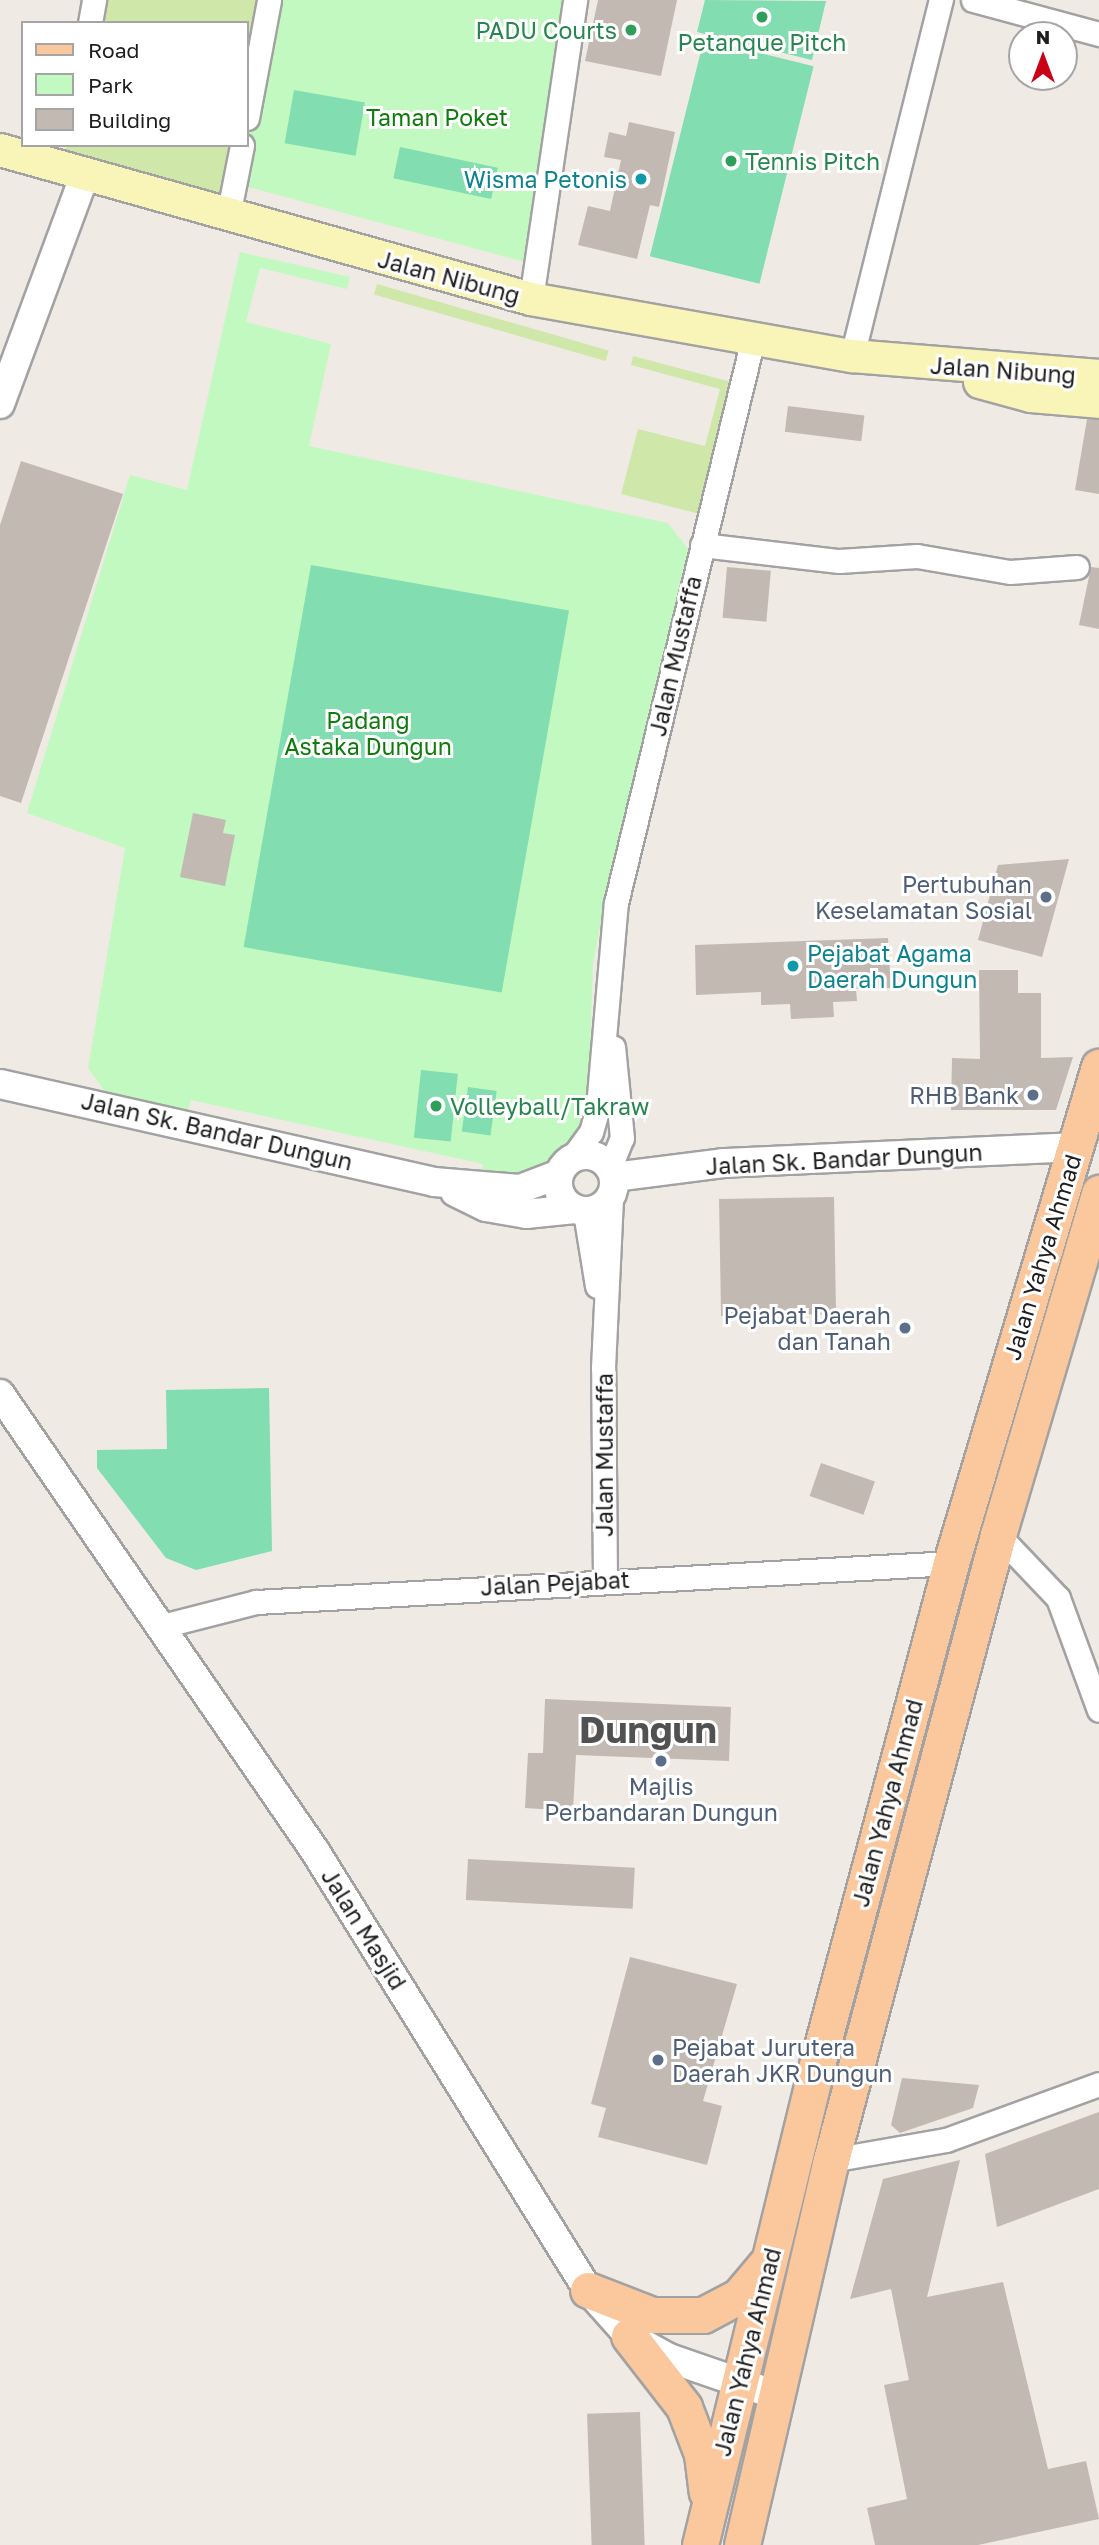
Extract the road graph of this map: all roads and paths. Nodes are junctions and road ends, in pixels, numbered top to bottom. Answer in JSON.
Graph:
{"nodes":[{"id":1,"x":94,"y":0,"type":"edge"},
{"id":2,"x":269,"y":0,"type":"edge"},
{"id":3,"x":575,"y":0,"type":"edge"},
{"id":4,"x":941,"y":0,"type":"edge"},
{"id":5,"x":973,"y":0,"type":"edge"},
{"id":6,"x":90,"y":21,"type":"edge"},
{"id":7,"x":1099,"y":34,"type":"edge"},
{"id":8,"x":248,"y":113,"type":"edge"},
{"id":9,"x":242,"y":147,"type":"edge"},
{"id":10,"x":0,"y":150,"type":"edge"},
{"id":11,"x":71,"y":163,"type":"edge"},
{"id":12,"x":228,"y":216,"type":"junction"},
{"id":13,"x":531,"y":299,"type":"junction"},
{"id":14,"x":752,"y":339,"type":"junction"},
{"id":15,"x":852,"y":356,"type":"junction"},
{"id":16,"x":907,"y":363,"type":"junction"},
{"id":17,"x":1099,"y":376,"type":"edge"},
{"id":18,"x":1099,"y":402,"type":"edge"},
{"id":19,"x":0,"y":404,"type":"edge"},
{"id":20,"x":702,"y":545,"type":"junction"},
{"id":21,"x":1077,"y":567,"type":"dead end"},
{"id":22,"x":607,"y":974,"type":"junction"},
{"id":23,"x":1099,"y":1067,"type":"edge"},
{"id":24,"x":0,"y":1084,"type":"edge"},
{"id":25,"x":1075,"y":1147,"type":"junction"},
{"id":26,"x":566,"y":1166,"type":"junction"},
{"id":27,"x":612,"y":1180,"type":"junction"},
{"id":28,"x":434,"y":1182,"type":"junction"},
{"id":29,"x":1099,"y":1193,"type":"edge"},
{"id":30,"x":580,"y":1210,"type":"junction"},
{"id":31,"x":605,"y":1331,"type":"junction"},
{"id":32,"x":0,"y":1394,"type":"edge"},
{"id":33,"x":998,"y":1535,"type":"junction"},
{"id":34,"x":951,"y":1563,"type":"junction"},
{"id":35,"x":605,"y":1579,"type":"junction"},
{"id":36,"x":162,"y":1626,"type":"junction"},
{"id":37,"x":1099,"y":1710,"type":"edge"},
{"id":38,"x":1099,"y":2084,"type":"edge"},
{"id":39,"x":831,"y":2160,"type":"junction"},
{"id":40,"x":770,"y":2258,"type":"junction"},
{"id":41,"x":588,"y":2290,"type":"junction"},
{"id":42,"x":629,"y":2336,"type":"junction"},
{"id":43,"x":741,"y":2384,"type":"junction"},
{"id":44,"x":776,"y":2395,"type":"junction"},
{"id":45,"x":709,"y":2506,"type":"junction"},
{"id":46,"x":699,"y":2545,"type":"edge"},
{"id":47,"x":742,"y":2545,"type":"edge"}],
"edges":[{"from":1,"to":6,"type":"street"},
{"from":2,"to":8,"type":"street"},
{"from":3,"to":13,"type":"street"},
{"from":4,"to":15,"type":"street"},
{"from":5,"to":7,"type":"street"},
{"from":9,"to":12,"type":"street"},
{"from":10,"to":11,"type":"main road","name":"Jalan Nibung"},
{"from":11,"to":12,"type":"main road","name":"Jalan Nibung"},
{"from":11,"to":19,"type":"street"},
{"from":12,"to":13,"type":"main road","name":"Jalan Nibung"},
{"from":13,"to":14,"type":"main road","name":"Jalan Nibung"},
{"from":14,"to":15,"type":"main road","name":"Jalan Nibung"},
{"from":14,"to":20,"type":"street","name":"Jalan Mustaffa"},
{"from":15,"to":16,"type":"main road","name":"Jalan Nibung"},
{"from":16,"to":17,"type":"main road","name":"Jalan Nibung"},
{"from":16,"to":18,"type":"main road","name":"Jalan Nibung"},
{"from":20,"to":21,"type":"street"},
{"from":20,"to":22,"type":"street","name":"Jalan Mustaffa"},
{"from":22,"to":26,"type":"street","name":"Jalan Mustaffa"},
{"from":22,"to":27,"type":"street","name":"Jalan Mustaffa"},
{"from":23,"to":25,"type":"main road","name":"Jalan Yahya Ahmad"},
{"from":24,"to":28,"type":"street","name":"Jalan Sk. Bandar Dungun"},
{"from":25,"to":27,"type":"street","name":"Jalan Sk. Bandar Dungun"},
{"from":25,"to":34,"type":"main road","name":"Jalan Yahya Ahmad"},
{"from":26,"to":27,"type":"street"},
{"from":26,"to":28,"type":"street","name":"Jalan Sk. Bandar Dungun"},
{"from":26,"to":30,"type":"street"},
{"from":27,"to":30,"type":"street"},
{"from":27,"to":31,"type":"street","name":"Jalan Mustaffa"},
{"from":28,"to":30,"type":"street","name":"Jalan Sk. Bandar Dungun"},
{"from":29,"to":33,"type":"main road","name":"Jalan Yahya Ahmad"},
{"from":30,"to":31,"type":"street","name":"Jalan Mustaffa"},
{"from":31,"to":35,"type":"street","name":"Jalan Mustaffa"},
{"from":32,"to":36,"type":"street","name":"Jalan Masjid"},
{"from":33,"to":37,"type":"street"},
{"from":33,"to":39,"type":"main road","name":"Jalan Yahya Ahmad"},
{"from":34,"to":35,"type":"street","name":"Jalan Pejabat"},
{"from":34,"to":40,"type":"main road","name":"Jalan Yahya Ahmad"},
{"from":35,"to":36,"type":"street","name":"Jalan Pejabat"},
{"from":36,"to":41,"type":"street","name":"Jalan Masjid"},
{"from":38,"to":39,"type":"street"},
{"from":39,"to":44,"type":"main road","name":"Jalan Yahya Ahmad"},
{"from":40,"to":41,"type":"main road"},
{"from":40,"to":43,"type":"main road","name":"Jalan Yahya Ahmad"},
{"from":41,"to":42,"type":"street","name":"Jalan Masjid"},
{"from":42,"to":43,"type":"street","name":"Jalan Masjid"},
{"from":42,"to":45,"type":"main road"},
{"from":43,"to":44,"type":"street","name":"Jalan Masjid"},
{"from":43,"to":45,"type":"main road","name":"Jalan Yahya Ahmad"},
{"from":44,"to":47,"type":"main road","name":"Jalan Yahya Ahmad"},
{"from":45,"to":46,"type":"main road","name":"Jalan Yahya Ahmad"}]}
